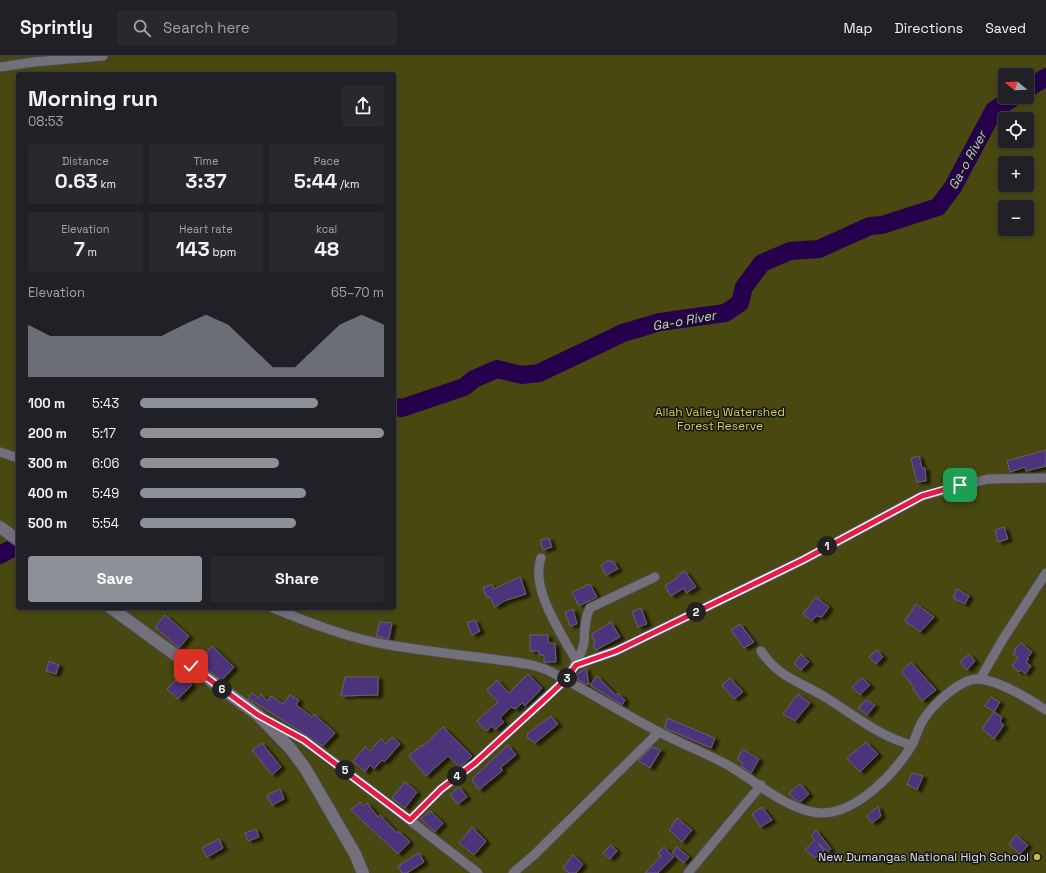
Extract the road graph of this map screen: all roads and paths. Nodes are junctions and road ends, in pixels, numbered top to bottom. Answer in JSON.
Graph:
{"nodes":[{"id":1,"x":103,"y":56,"type":"edge"},
{"id":2,"x":0,"y":67,"type":"edge"},
{"id":3,"x":0,"y":452,"type":"edge"},
{"id":4,"x":16,"y":457,"type":"edge"},
{"id":5,"x":1046,"y":478,"type":"edge"},
{"id":6,"x":0,"y":527,"type":"edge"},
{"id":7,"x":16,"y":539,"type":"edge"},
{"id":8,"x":541,"y":558,"type":"dead end"},
{"id":9,"x":1046,"y":573,"type":"edge"},
{"id":10,"x":655,"y":577,"type":"dead end"},
{"id":11,"x":114,"y":610,"type":"edge"},
{"id":12,"x":278,"y":610,"type":"edge"},
{"id":13,"x":761,"y":651,"type":"dead end"},
{"id":14,"x":576,"y":664,"type":"junction"},
{"id":15,"x":980,"y":679,"type":"junction"},
{"id":16,"x":565,"y":680,"type":"junction"},
{"id":17,"x":1046,"y":710,"type":"edge"},
{"id":18,"x":258,"y":715,"type":"junction"},
{"id":19,"x":659,"y":732,"type":"junction"},
{"id":20,"x":911,"y":745,"type":"junction"},
{"id":21,"x":761,"y":785,"type":"junction"},
{"id":22,"x":410,"y":820,"type":"junction"},
{"id":23,"x":363,"y":873,"type":"edge"},
{"id":24,"x":478,"y":873,"type":"edge"},
{"id":25,"x":513,"y":873,"type":"edge"},
{"id":26,"x":688,"y":873,"type":"edge"}],
"edges":[{"from":1,"to":2,"type":"street"},
{"from":3,"to":4,"type":"street"},
{"from":5,"to":14,"type":"street"},
{"from":6,"to":7,"type":"main road"},
{"from":8,"to":14,"type":"street"},
{"from":9,"to":15,"type":"street"},
{"from":10,"to":14,"type":"street"},
{"from":11,"to":18,"type":"main road"},
{"from":12,"to":16,"type":"street"},
{"from":13,"to":20,"type":"street"},
{"from":14,"to":16,"type":"street"},
{"from":15,"to":17,"type":"street"},
{"from":15,"to":20,"type":"street"},
{"from":16,"to":19,"type":"street"},
{"from":16,"to":22,"type":"street"},
{"from":18,"to":22,"type":"street"},
{"from":18,"to":23,"type":"main road"},
{"from":19,"to":21,"type":"street"},
{"from":19,"to":25,"type":"street"},
{"from":20,"to":21,"type":"street"},
{"from":21,"to":26,"type":"street"},
{"from":22,"to":24,"type":"street"}]}
